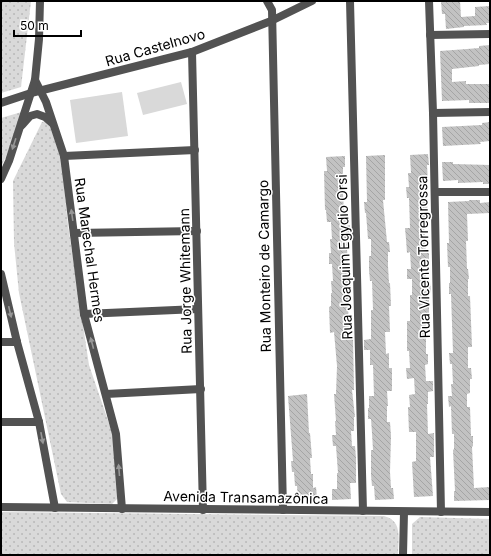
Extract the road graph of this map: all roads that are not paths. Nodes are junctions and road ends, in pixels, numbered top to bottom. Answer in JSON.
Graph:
{"nodes":[{"id":1,"x":40,"y":1,"type":"edge"},
{"id":2,"x":267,"y":1,"type":"edge"},
{"id":3,"x":299,"y":1,"type":"edge"},
{"id":4,"x":350,"y":1,"type":"edge"},
{"id":5,"x":429,"y":1,"type":"edge"},
{"id":6,"x":310,"y":2,"type":"edge"},
{"id":7,"x":271,"y":21,"type":"junction"},
{"id":8,"x":490,"y":34,"type":"edge"},
{"id":9,"x":430,"y":35,"type":"junction"},
{"id":10,"x":192,"y":52,"type":"junction"},
{"id":11,"x":35,"y":80,"type":"junction"},
{"id":12,"x":41,"y":91,"type":"junction"},
{"id":13,"x":32,"y":93,"type":"junction"},
{"id":14,"x":1,"y":103,"type":"edge"},
{"id":15,"x":490,"y":112,"type":"edge"},
{"id":16,"x":434,"y":113,"type":"junction"},
{"id":17,"x":52,"y":124,"type":"junction"},
{"id":18,"x":19,"y":128,"type":"junction"},
{"id":19,"x":195,"y":150,"type":"junction"},
{"id":20,"x":64,"y":156,"type":"junction"},
{"id":21,"x":1,"y":179,"type":"edge"},
{"id":22,"x":435,"y":192,"type":"junction"},
{"id":23,"x":490,"y":192,"type":"edge"},
{"id":24,"x":197,"y":231,"type":"junction"},
{"id":25,"x":75,"y":233,"type":"junction"},
{"id":26,"x":1,"y":274,"type":"edge"},
{"id":27,"x":198,"y":309,"type":"junction"},
{"id":28,"x":84,"y":314,"type":"junction"},
{"id":29,"x":1,"y":342,"type":"edge"},
{"id":30,"x":17,"y":342,"type":"junction"},
{"id":31,"x":201,"y":389,"type":"junction"},
{"id":32,"x":106,"y":394,"type":"junction"},
{"id":33,"x":1,"y":422,"type":"edge"},
{"id":34,"x":39,"y":422,"type":"junction"},
{"id":35,"x":1,"y":507,"type":"edge"},
{"id":36,"x":55,"y":508,"type":"junction"},
{"id":37,"x":122,"y":509,"type":"junction"},
{"id":38,"x":203,"y":510,"type":"junction"},
{"id":39,"x":283,"y":510,"type":"junction"},
{"id":40,"x":363,"y":511,"type":"junction"},
{"id":41,"x":404,"y":512,"type":"junction"},
{"id":42,"x":441,"y":512,"type":"junction"},
{"id":43,"x":490,"y":512,"type":"edge"},
{"id":44,"x":403,"y":555,"type":"edge"}],
"edges":[{"from":1,"to":11,"type":"street"},
{"from":2,"to":7,"type":"street","name":"Rua Monteiro de Camargo"},
{"from":3,"to":6,"type":"street"},
{"from":4,"to":40,"type":"street","name":"Rua Joaquim Egydio Orsi"},
{"from":5,"to":9,"type":"street","name":"Rua Vicente Torregrossa"},
{"from":6,"to":7,"type":"street","name":"Rua Castelnovo"},
{"from":7,"to":10,"type":"street","name":"Rua Castelnovo"},
{"from":7,"to":39,"type":"street","name":"Rua Monteiro de Camargo"},
{"from":8,"to":9,"type":"street"},
{"from":9,"to":16,"type":"street","name":"Rua Vicente Torregrossa"},
{"from":10,"to":12,"type":"street","name":"Rua Castelnovo"},
{"from":10,"to":19,"type":"street","name":"Rua Jorge Whitemann"},
{"from":11,"to":12,"type":"street","name":"Rua Marechal Hermes"},
{"from":11,"to":13,"type":"street"},
{"from":12,"to":13,"type":"street","name":"Rua Castelnovo"},
{"from":12,"to":17,"type":"street","name":"Rua Marechal Hermes"},
{"from":13,"to":14,"type":"street","name":"Rua Castelnovo"},
{"from":13,"to":18,"type":"street"},
{"from":15,"to":16,"type":"street"},
{"from":16,"to":22,"type":"street","name":"Rua Vicente Torregrossa"},
{"from":17,"to":18,"type":"street"},
{"from":17,"to":20,"type":"street","name":"Rua Marechal Hermes"},
{"from":18,"to":21,"type":"street","one_way":true},
{"from":19,"to":20,"type":"street"},
{"from":19,"to":24,"type":"street","name":"Rua Jorge Whitemann"},
{"from":25,"to":20,"type":"street","name":"Rua Marechal Hermes","one_way":true},
{"from":22,"to":23,"type":"street"},
{"from":22,"to":42,"type":"street","name":"Rua Vicente Torregrossa"},
{"from":24,"to":25,"type":"street"},
{"from":24,"to":27,"type":"street","name":"Rua Jorge Whitemann"},
{"from":25,"to":28,"type":"street","name":"Rua Marechal Hermes"},
{"from":26,"to":30,"type":"street","one_way":true},
{"from":27,"to":28,"type":"street"},
{"from":27,"to":31,"type":"street","name":"Rua Jorge Whitemann"},
{"from":32,"to":28,"type":"street","name":"Rua Marechal Hermes","one_way":true},
{"from":29,"to":30,"type":"street"},
{"from":30,"to":34,"type":"street"},
{"from":31,"to":32,"type":"street"},
{"from":31,"to":38,"type":"street","name":"Rua Jorge Whitemann"},
{"from":37,"to":32,"type":"street","name":"Rua Marechal Hermes","one_way":true},
{"from":33,"to":34,"type":"street"},
{"from":34,"to":36,"type":"street","one_way":true},
{"from":35,"to":36,"type":"street","name":"Avenida Transamazônica"},
{"from":36,"to":37,"type":"street","name":"Avenida Transamazônica"},
{"from":37,"to":38,"type":"street","name":"Avenida Transamazônica"},
{"from":38,"to":39,"type":"street","name":"Avenida Transamazônica"},
{"from":39,"to":40,"type":"street","name":"Avenida Transamazônica"},
{"from":40,"to":41,"type":"street","name":"Avenida Transamazônica"},
{"from":41,"to":42,"type":"street","name":"Avenida Transamazônica"},
{"from":41,"to":44,"type":"street"},
{"from":42,"to":43,"type":"street","name":"Avenida Transamazônica"}]}
